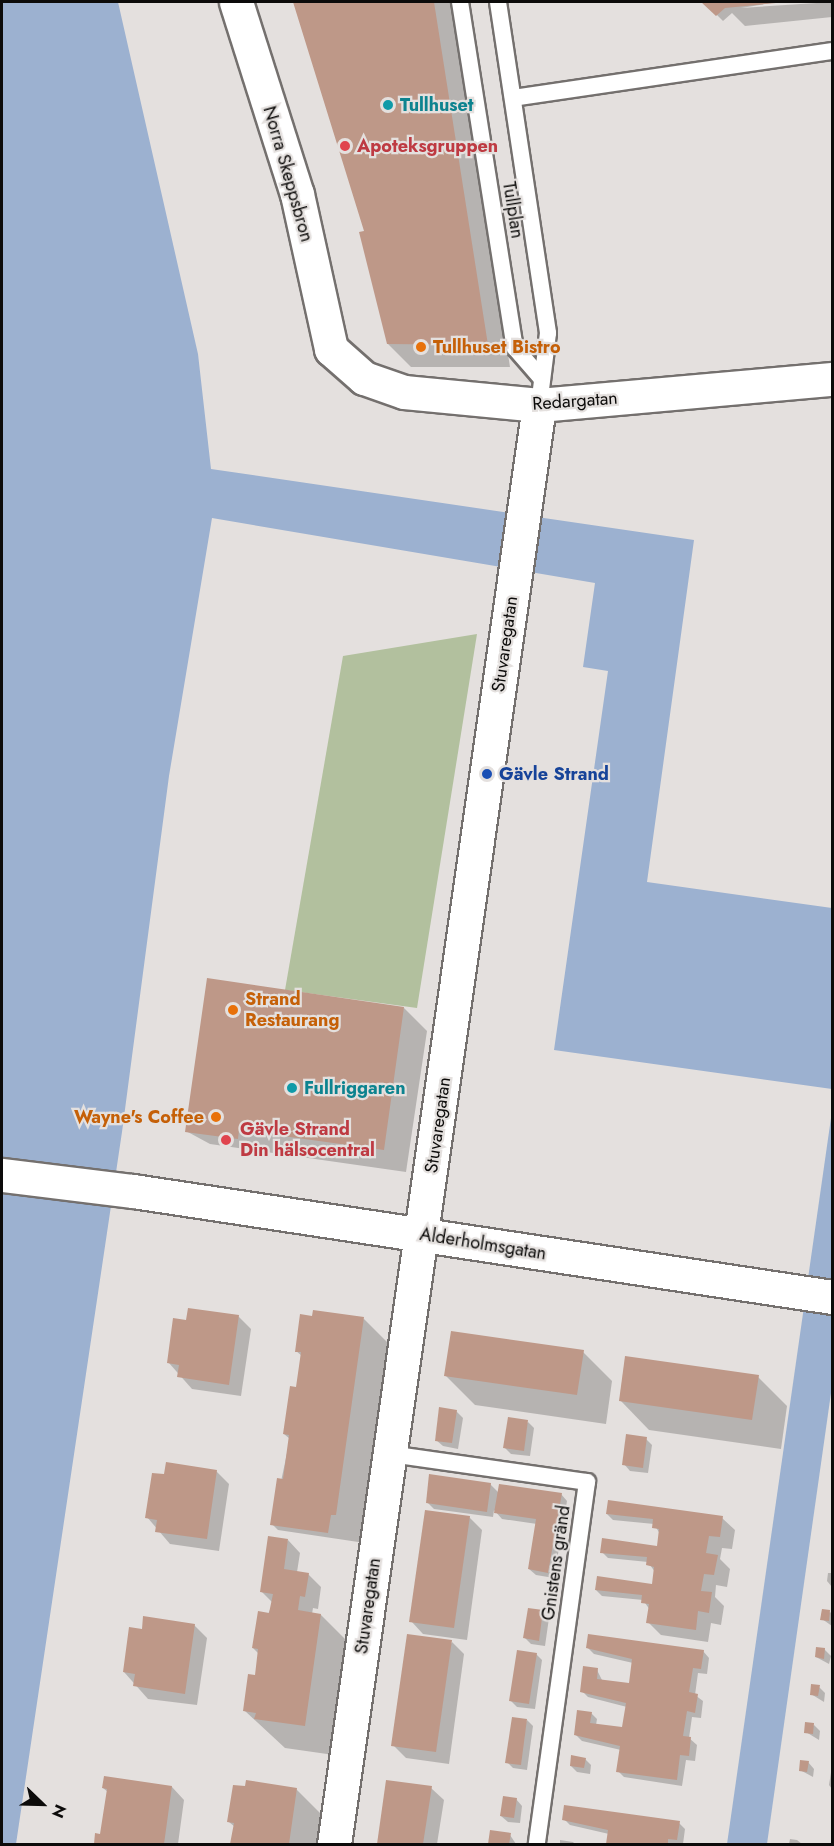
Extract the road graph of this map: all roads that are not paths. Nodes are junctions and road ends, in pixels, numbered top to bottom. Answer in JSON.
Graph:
{"nodes":[{"id":1,"x":237,"y":2,"type":"edge"},
{"id":2,"x":460,"y":2,"type":"edge"},
{"id":3,"x":498,"y":2,"type":"edge"},
{"id":4,"x":832,"y":51,"type":"edge"},
{"id":5,"x":513,"y":98,"type":"junction"},
{"id":6,"x":331,"y":349,"type":"joint"},
{"id":7,"x":832,"y":379,"type":"edge"},
{"id":8,"x":540,"y":392,"type":"junction"},
{"id":9,"x":2,"y":1175,"type":"edge"},
{"id":10,"x":422,"y":1234,"type":"junction"},
{"id":11,"x":832,"y":1297,"type":"edge"},
{"id":12,"x":390,"y":1455,"type":"junction"},
{"id":13,"x":334,"y":1845,"type":"edge"},
{"id":14,"x":537,"y":1845,"type":"edge"}],
"edges":[{"from":1,"to":6,"type":"street","name":"Norra Skeppsbron"},
{"from":2,"to":8,"type":"lane","name":"Tullplan"},
{"from":3,"to":5,"type":"lane"},
{"from":4,"to":5,"type":"lane"},
{"from":5,"to":8,"type":"lane"},
{"from":6,"to":8,"type":"street","name":"Redargatan"},
{"from":7,"to":8,"type":"street","name":"Redargatan"},
{"from":8,"to":10,"type":"street","name":"Stuvaregatan"},
{"from":9,"to":10,"type":"street","name":"Alderholmsgatan"},
{"from":10,"to":11,"type":"street","name":"Alderholmsgatan"},
{"from":10,"to":12,"type":"street","name":"Stuvaregatan"},
{"from":12,"to":13,"type":"street","name":"Stuvaregatan"},
{"from":12,"to":14,"type":"lane","name":"Gnistens gränd"}]}
